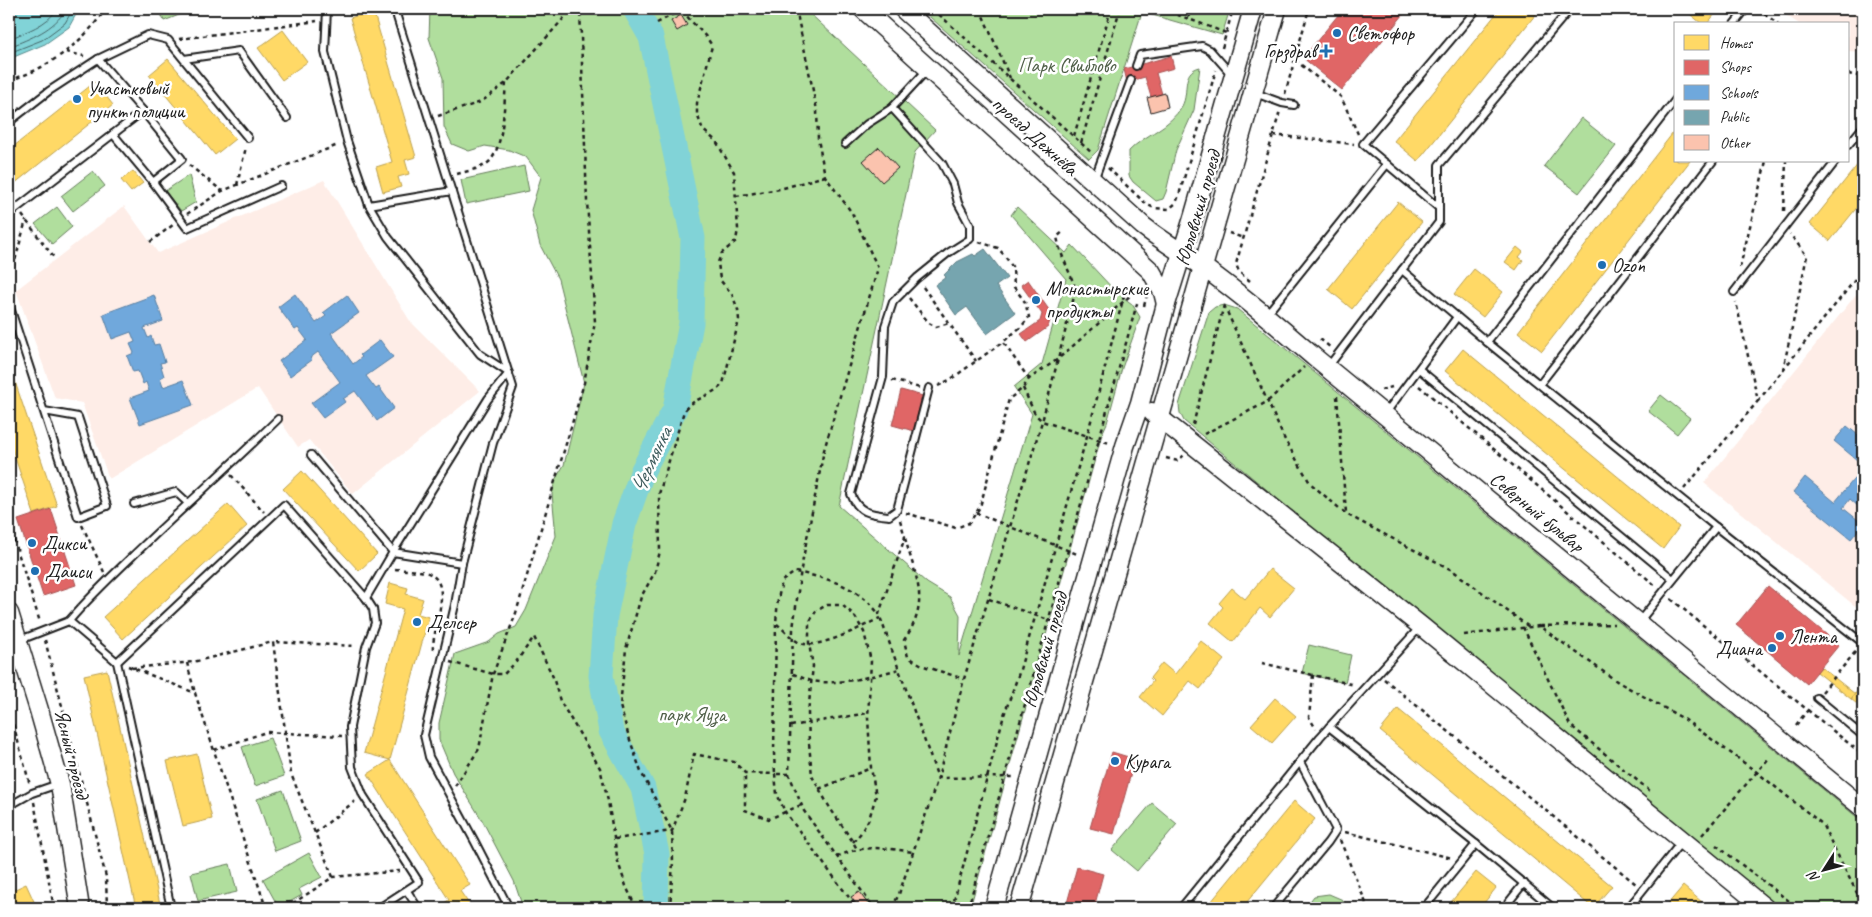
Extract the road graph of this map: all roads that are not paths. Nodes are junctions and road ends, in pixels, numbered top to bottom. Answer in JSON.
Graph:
{"nodes":[{"id":1,"x":327,"y":9,"type":"edge"},
{"id":2,"x":398,"y":9,"type":"edge"},
{"id":3,"x":863,"y":9,"type":"edge"},
{"id":4,"x":903,"y":9,"type":"edge"},
{"id":5,"x":1253,"y":9,"type":"edge"},
{"id":6,"x":1277,"y":9,"type":"edge"},
{"id":7,"x":1477,"y":9,"type":"edge"},
{"id":8,"x":1570,"y":9,"type":"edge"},
{"id":9,"x":1746,"y":9,"type":"edge"},
{"id":10,"x":1738,"y":22,"type":"edge"},
{"id":11,"x":98,"y":59,"type":"junction"},
{"id":12,"x":184,"y":59,"type":"junction"},
{"id":13,"x":1136,"y":66,"type":"dead end"},
{"id":14,"x":929,"y":68,"type":"junction"},
{"id":15,"x":1234,"y":76,"type":"junction"},
{"id":16,"x":1131,"y":80,"type":"dead end"},
{"id":17,"x":1253,"y":93,"type":"junction"},
{"id":18,"x":1674,"y":101,"type":"edge"},
{"id":19,"x":1294,"y":105,"type":"dead end"},
{"id":20,"x":892,"y":108,"type":"junction"},
{"id":21,"x":143,"y":111,"type":"junction"},
{"id":22,"x":287,"y":118,"type":"dead end"},
{"id":23,"x":9,"y":122,"type":"edge"},
{"id":24,"x":1863,"y":127,"type":"edge"},
{"id":25,"x":113,"y":134,"type":"junction"},
{"id":26,"x":248,"y":138,"type":"road end"},
{"id":27,"x":1850,"y":143,"type":"edge"},
{"id":28,"x":845,"y":144,"type":"dead end"},
{"id":29,"x":1712,"y":162,"type":"edge"},
{"id":30,"x":1835,"y":162,"type":"edge"},
{"id":31,"x":1387,"y":164,"type":"junction"},
{"id":32,"x":1094,"y":181,"type":"junction"},
{"id":33,"x":153,"y":182,"type":"junction"},
{"id":34,"x":282,"y":186,"type":"dead end"},
{"id":35,"x":452,"y":191,"type":"junction"},
{"id":36,"x":369,"y":205,"type":"junction"},
{"id":37,"x":1439,"y":208,"type":"junction"},
{"id":38,"x":9,"y":214,"type":"edge"},
{"id":39,"x":1181,"y":252,"type":"junction"},
{"id":40,"x":1203,"y":267,"type":"junction"},
{"id":41,"x":1402,"y":270,"type":"junction"},
{"id":42,"x":1734,"y":292,"type":"road end"},
{"id":43,"x":9,"y":304,"type":"edge"},
{"id":44,"x":1166,"y":304,"type":"junction"},
{"id":45,"x":1266,"y":315,"type":"junction"},
{"id":46,"x":1457,"y":317,"type":"junction"},
{"id":47,"x":1487,"y":342,"type":"junction"},
{"id":48,"x":1325,"y":366,"type":"junction"},
{"id":49,"x":1419,"y":369,"type":"junction"},
{"id":50,"x":509,"y":373,"type":"junction"},
{"id":51,"x":1540,"y":384,"type":"junction"},
{"id":52,"x":929,"y":388,"type":"road end"},
{"id":53,"x":1140,"y":403,"type":"junction"},
{"id":54,"x":44,"y":411,"type":"junction"},
{"id":55,"x":1385,"y":415,"type":"junction"},
{"id":56,"x":278,"y":419,"type":"dead end"},
{"id":57,"x":1161,"y":419,"type":"junction"},
{"id":58,"x":311,"y":455,"type":"dead end"},
{"id":59,"x":188,"y":503,"type":"junction"},
{"id":60,"x":134,"y":504,"type":"dead end"},
{"id":61,"x":1716,"y":527,"type":"junction"},
{"id":62,"x":393,"y":552,"type":"junction"},
{"id":63,"x":462,"y":562,"type":"junction"},
{"id":64,"x":1673,"y":579,"type":"junction"},
{"id":65,"x":366,"y":598,"type":"junction"},
{"id":66,"x":9,"y":617,"type":"edge"},
{"id":67,"x":69,"y":622,"type":"junction"},
{"id":68,"x":1638,"y":623,"type":"junction"},
{"id":69,"x":1421,"y":626,"type":"junction"},
{"id":70,"x":18,"y":641,"type":"junction"},
{"id":71,"x":1863,"y":643,"type":"edge"},
{"id":72,"x":117,"y":662,"type":"junction"},
{"id":73,"x":1817,"y":698,"type":"road end"},
{"id":74,"x":1329,"y":727,"type":"junction"},
{"id":75,"x":1863,"y":736,"type":"edge"},
{"id":76,"x":1300,"y":762,"type":"junction"},
{"id":77,"x":60,"y":784,"type":"junction"},
{"id":78,"x":9,"y":806,"type":"edge"},
{"id":79,"x":1863,"y":808,"type":"edge"},
{"id":80,"x":1682,"y":840,"type":"junction"},
{"id":81,"x":1476,"y":844,"type":"junction"},
{"id":82,"x":1524,"y":883,"type":"junction"},
{"id":83,"x":407,"y":891,"type":"junction"},
{"id":84,"x":1634,"y":901,"type":"junction"},
{"id":85,"x":80,"y":908,"type":"edge"},
{"id":86,"x":171,"y":908,"type":"edge"},
{"id":87,"x":379,"y":908,"type":"edge"},
{"id":88,"x":418,"y":908,"type":"edge"},
{"id":89,"x":509,"y":908,"type":"edge"},
{"id":90,"x":994,"y":908,"type":"edge"},
{"id":91,"x":1019,"y":908,"type":"edge"},
{"id":92,"x":1181,"y":908,"type":"edge"},
{"id":93,"x":1273,"y":908,"type":"edge"},
{"id":94,"x":1424,"y":908,"type":"edge"},
{"id":95,"x":1504,"y":908,"type":"edge"},
{"id":96,"x":1553,"y":908,"type":"edge"},
{"id":97,"x":1628,"y":908,"type":"edge"},
{"id":98,"x":1642,"y":908,"type":"edge"},
{"id":99,"x":1765,"y":908,"type":"edge"}],
"edges":[{"from":1,"to":36,"type":"lane"},
{"from":2,"to":35,"type":"lane"},
{"from":3,"to":14,"type":"main road","name":"проезд Дежнёва"},
{"from":4,"to":32,"type":"main road","name":"проезд Дежнёва"},
{"from":5,"to":15,"type":"main road","name":"Юрловский проезд"},
{"from":6,"to":17,"type":"main road","name":"Юрловский проезд"},
{"from":7,"to":31,"type":"lane"},
{"from":8,"to":37,"type":"lane"},
{"from":9,"to":10,"type":"lane"},
{"from":11,"to":12,"type":"lane"},
{"from":11,"to":21,"type":"lane"},
{"from":11,"to":23,"type":"lane"},
{"from":12,"to":22,"type":"lane"},
{"from":12,"to":26,"type":"lane"},
{"from":13,"to":15,"type":"lane"},
{"from":14,"to":20,"type":"lane"},
{"from":14,"to":44,"type":"main road","name":"проезд Дежнёва"},
{"from":15,"to":39,"type":"main road","name":"Юрловский проезд"},
{"from":16,"to":32,"type":"lane"},
{"from":17,"to":19,"type":"lane"},
{"from":17,"to":40,"type":"main road","name":"Юрловский проезд"},
{"from":18,"to":47,"type":"lane"},
{"from":20,"to":28,"type":"lane"},
{"from":20,"to":52,"type":"lane"},
{"from":21,"to":25,"type":"lane"},
{"from":21,"to":33,"type":"lane"},
{"from":24,"to":27,"type":"lane"},
{"from":25,"to":33,"type":"lane"},
{"from":25,"to":38,"type":"lane"},
{"from":29,"to":51,"type":"lane"},
{"from":30,"to":42,"type":"lane"},
{"from":31,"to":37,"type":"lane"},
{"from":31,"to":45,"type":"lane"},
{"from":32,"to":39,"type":"main road","name":"проезд Дежнёва"},
{"from":33,"to":34,"type":"lane"},
{"from":35,"to":36,"type":"lane"},
{"from":35,"to":50,"type":"lane"},
{"from":36,"to":50,"type":"lane"},
{"from":37,"to":41,"type":"lane"},
{"from":39,"to":40,"type":"main road","name":"Северный бульвар"},
{"from":39,"to":44,"type":"main road","name":"Юрловский проезд"},
{"from":40,"to":45,"type":"main road","name":"Северный бульвар"},
{"from":40,"to":57,"type":"main road","name":"Юрловский проезд"},
{"from":41,"to":46,"type":"lane"},
{"from":41,"to":48,"type":"lane"},
{"from":43,"to":54,"type":"lane"},
{"from":44,"to":53,"type":"main road","name":"Юрловский проезд"},
{"from":45,"to":48,"type":"main road","name":"Северный бульвар"},
{"from":46,"to":47,"type":"lane"},
{"from":46,"to":49,"type":"lane"},
{"from":47,"to":51,"type":"lane"},
{"from":48,"to":55,"type":"main road","name":"Северный бульвар"},
{"from":49,"to":55,"type":"lane"},
{"from":49,"to":64,"type":"lane"},
{"from":50,"to":62,"type":"lane"},
{"from":50,"to":63,"type":"lane"},
{"from":51,"to":61,"type":"lane"},
{"from":53,"to":57,"type":"main road"},
{"from":53,"to":90,"type":"main road","name":"Юрловский проезд"},
{"from":54,"to":54,"type":"lane"},
{"from":55,"to":68,"type":"main road","name":"Северный бульвар"},
{"from":56,"to":59,"type":"lane"},
{"from":57,"to":69,"type":"main road"},
{"from":57,"to":91,"type":"main road","name":"Юрловский проезд"},
{"from":58,"to":62,"type":"lane"},
{"from":59,"to":60,"type":"lane"},
{"from":59,"to":67,"type":"lane"},
{"from":61,"to":64,"type":"lane"},
{"from":61,"to":71,"type":"lane"},
{"from":62,"to":63,"type":"lane"},
{"from":62,"to":65,"type":"lane"},
{"from":63,"to":89,"type":"lane"},
{"from":64,"to":68,"type":"lane"},
{"from":65,"to":72,"type":"lane"},
{"from":65,"to":83,"type":"lane"},
{"from":66,"to":70,"type":"main road","name":"Ясный проезд"},
{"from":67,"to":70,"type":"lane"},
{"from":67,"to":72,"type":"lane"},
{"from":68,"to":79,"type":"main road","name":"Северный бульвар"},
{"from":69,"to":74,"type":"lane"},
{"from":69,"to":80,"type":"main road"},
{"from":70,"to":77,"type":"main road","name":"Ясный проезд"},
{"from":72,"to":86,"type":"lane"},
{"from":73,"to":75,"type":"lane"},
{"from":74,"to":76,"type":"lane"},
{"from":74,"to":81,"type":"lane"},
{"from":76,"to":92,"type":"lane"},
{"from":76,"to":93,"type":"lane"},
{"from":77,"to":78,"type":"lane"},
{"from":77,"to":85,"type":"main road","name":"Ясный проезд"},
{"from":80,"to":84,"type":"lane"},
{"from":80,"to":99,"type":"main road"},
{"from":81,"to":82,"type":"lane"},
{"from":81,"to":94,"type":"lane"},
{"from":82,"to":95,"type":"lane"},
{"from":82,"to":96,"type":"lane"},
{"from":83,"to":87,"type":"lane"},
{"from":83,"to":88,"type":"lane"},
{"from":84,"to":97,"type":"lane"},
{"from":84,"to":98,"type":"lane"}]}
